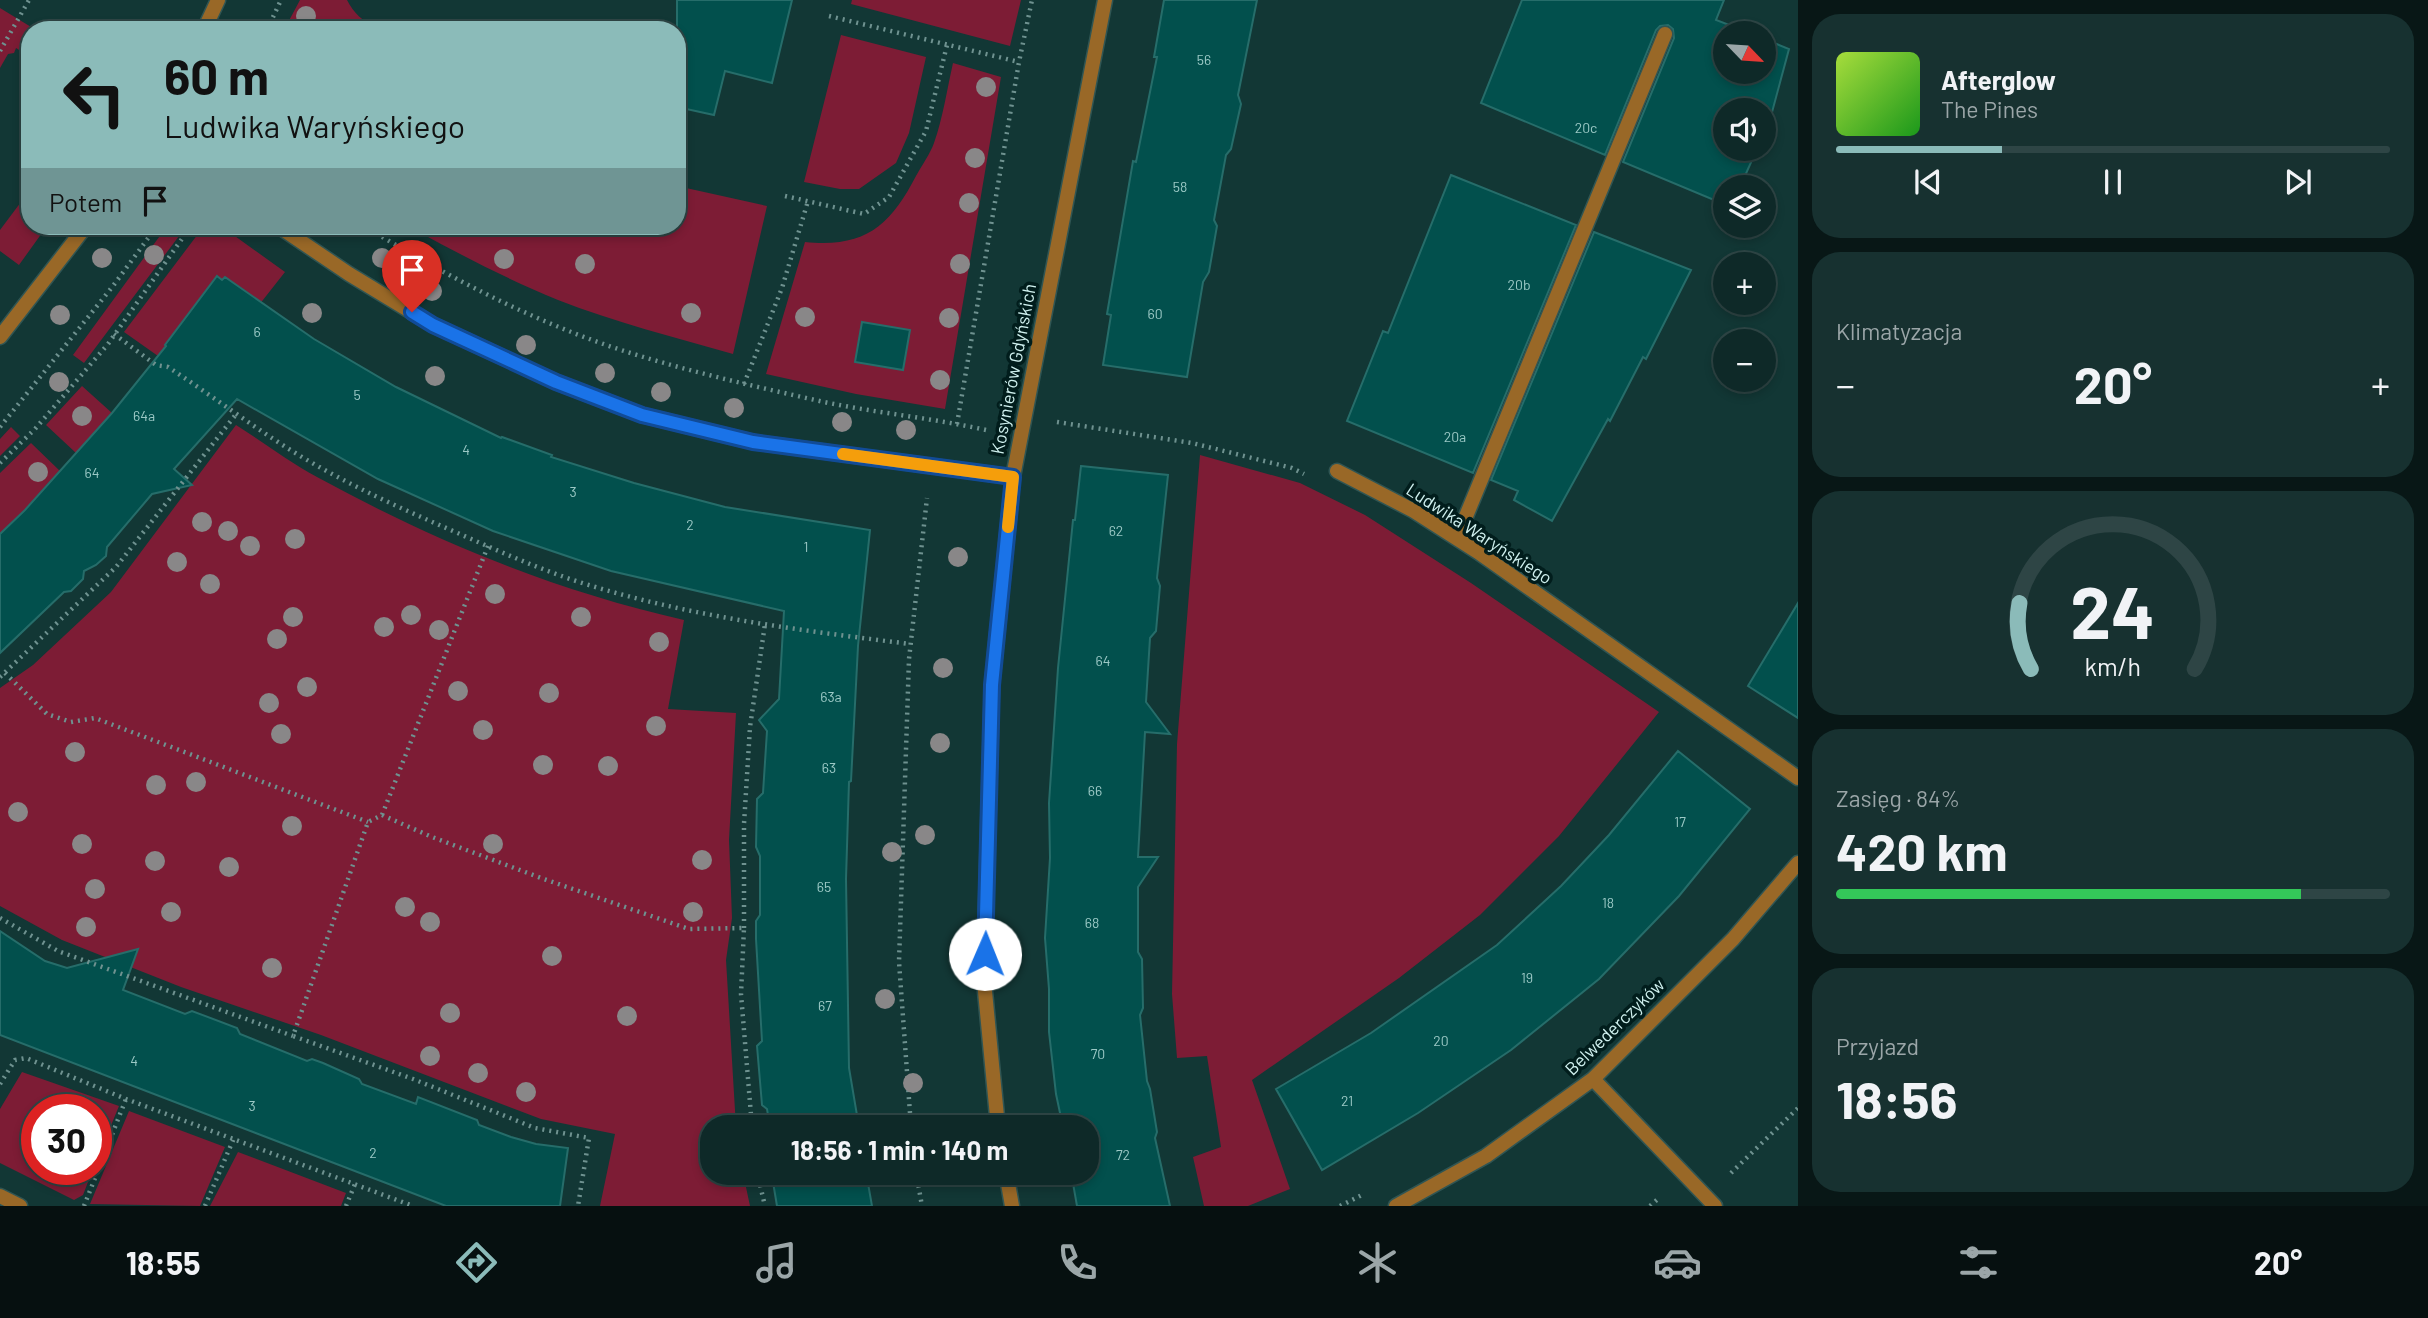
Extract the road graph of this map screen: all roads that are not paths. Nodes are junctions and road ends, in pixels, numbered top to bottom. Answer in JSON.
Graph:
{"nodes":[{"id":1,"x":218,"y":0,"type":"edge"},
{"id":2,"x":1105,"y":0,"type":"edge"},
{"id":3,"x":208,"y":21,"type":"edge"},
{"id":4,"x":1665,"y":34,"type":"dead end"},
{"id":5,"x":79,"y":235,"type":"edge"},
{"id":6,"x":291,"y":235,"type":"edge"},
{"id":7,"x":0,"y":337,"type":"edge"},
{"id":8,"x":1337,"y":471,"type":"road end"},
{"id":9,"x":1013,"y":477,"type":"junction"},
{"id":10,"x":1457,"y":538,"type":"junction"},
{"id":11,"x":1798,"y":778,"type":"edge"},
{"id":12,"x":1798,"y":863,"type":"edge"},
{"id":13,"x":1593,"y":1079,"type":"junction"},
{"id":14,"x":997,"y":1115,"type":"edge"},
{"id":15,"x":1008,"y":1185,"type":"edge"},
{"id":16,"x":0,"y":1196,"type":"edge"},
{"id":17,"x":20,"y":1206,"type":"edge"},
{"id":18,"x":1012,"y":1206,"type":"edge"},
{"id":19,"x":1396,"y":1206,"type":"edge"},
{"id":20,"x":1716,"y":1206,"type":"edge"}],
"edges":[{"from":1,"to":3,"type":"street"},
{"from":2,"to":9,"type":"street","name":"Kosynierów Gdyńskich"},
{"from":4,"to":10,"type":"street"},
{"from":5,"to":7,"type":"street"},
{"from":6,"to":9,"type":"street"},
{"from":8,"to":10,"type":"street","name":"Ludwika Waryńskiego"},
{"from":9,"to":14,"type":"street","name":"Kosynierów Gdyńskich"},
{"from":10,"to":11,"type":"street","name":"Ludwika Waryńskiego"},
{"from":12,"to":13,"type":"street","name":"Belwederczyków"},
{"from":13,"to":19,"type":"street","name":"Belwederczyków"},
{"from":13,"to":20,"type":"street"},
{"from":15,"to":18,"type":"street"},
{"from":16,"to":17,"type":"street"}]}
